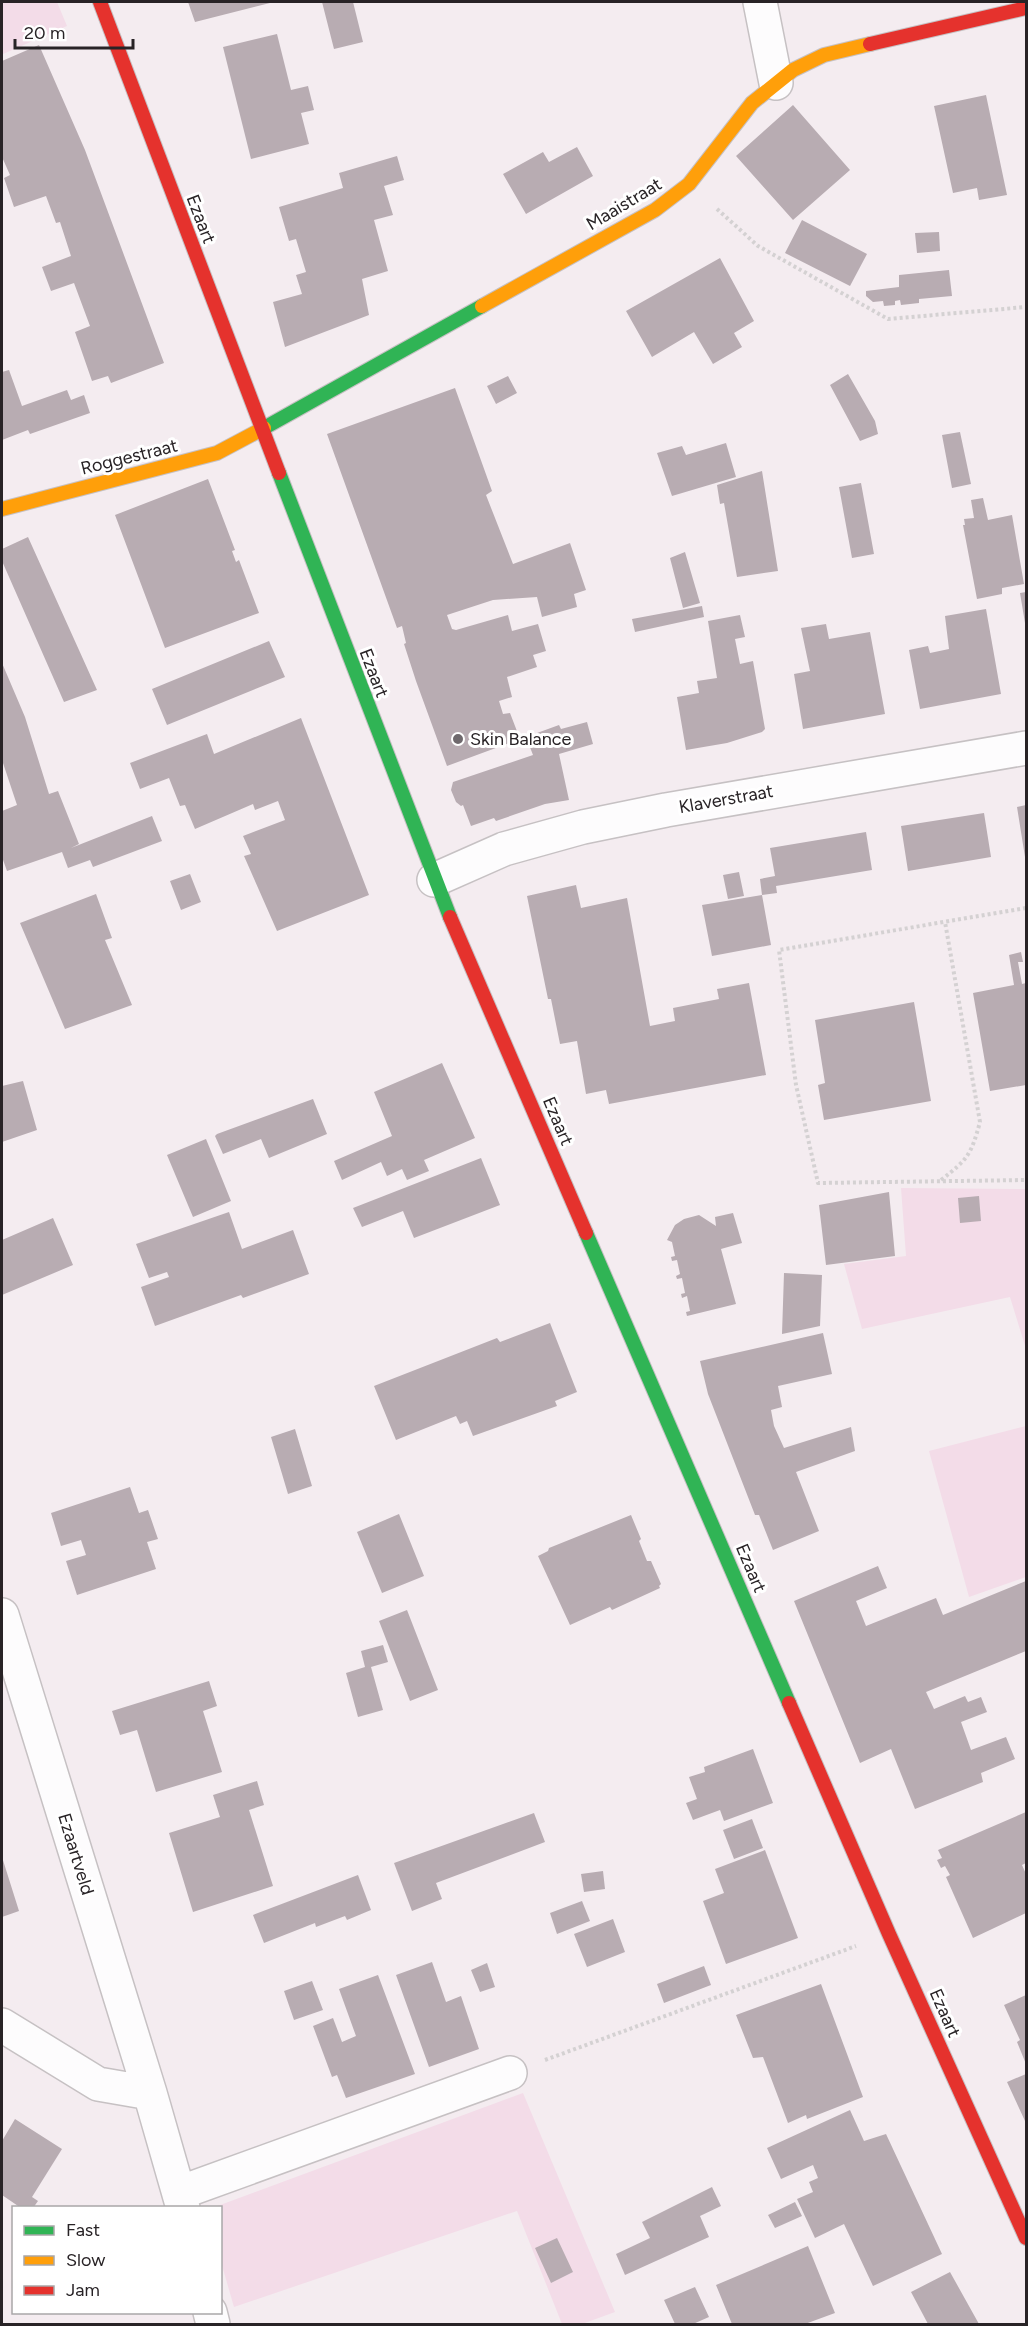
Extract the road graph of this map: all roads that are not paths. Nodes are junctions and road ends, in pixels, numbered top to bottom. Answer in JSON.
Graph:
{"nodes":[{"id":1,"x":100,"y":2,"type":"edge"},
{"id":2,"x":760,"y":2,"type":"edge"},
{"id":3,"x":1026,"y":8,"type":"edge"},
{"id":4,"x":776,"y":83,"type":"junction"},
{"id":5,"x":261,"y":429,"type":"junction"},
{"id":6,"x":2,"y":509,"type":"edge"},
{"id":7,"x":1026,"y":748,"type":"edge"},
{"id":8,"x":434,"y":880,"type":"junction"},
{"id":9,"x":2,"y":1615,"type":"edge"},
{"id":10,"x":2,"y":2025,"type":"edge"},
{"id":11,"x":510,"y":2073,"type":"road end"},
{"id":12,"x":150,"y":2093,"type":"junction"},
{"id":13,"x":181,"y":2200,"type":"edge"},
{"id":14,"x":1026,"y":2238,"type":"edge"}],
"edges":[{"from":1,"to":5,"type":"main road","name":"Ezaart"},
{"from":2,"to":4,"type":"street"},
{"from":3,"to":4,"type":"main road","name":"Maaistraat"},
{"from":4,"to":5,"type":"main road","name":"Maaistraat"},
{"from":5,"to":6,"type":"main road","name":"Roggestraat"},
{"from":5,"to":8,"type":"main road","name":"Ezaart"},
{"from":7,"to":8,"type":"street","name":"Klaverstraat"},
{"from":8,"to":14,"type":"main road","name":"Ezaart"},
{"from":9,"to":12,"type":"street","name":"Ezaartveld"},
{"from":10,"to":12,"type":"street"},
{"from":11,"to":13,"type":"street","name":"Ezaartveld"},
{"from":12,"to":13,"type":"street","name":"Ezaartveld"}]}
